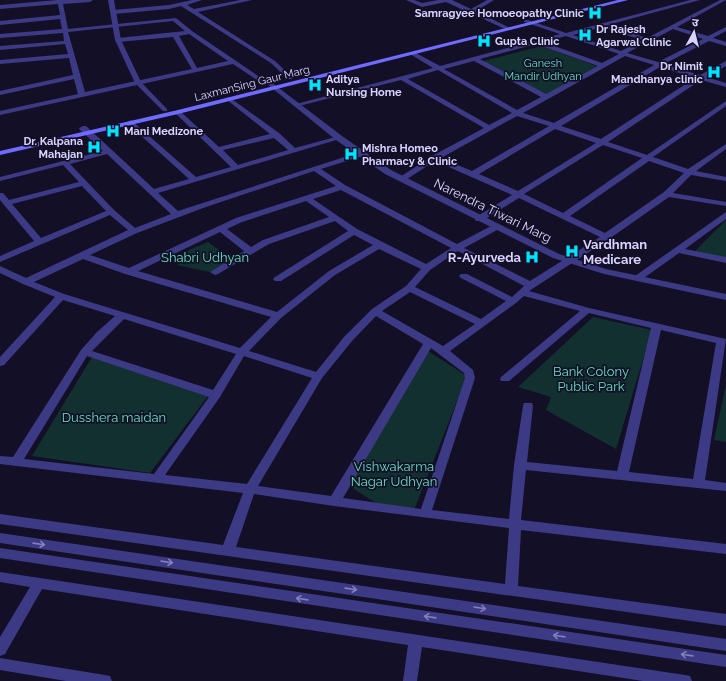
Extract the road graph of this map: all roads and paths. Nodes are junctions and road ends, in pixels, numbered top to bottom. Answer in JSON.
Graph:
{"nodes":[{"id":1,"x":90,"y":0,"type":"edge"},
{"id":2,"x":111,"y":0,"type":"edge"},
{"id":3,"x":199,"y":0,"type":"edge"},
{"id":4,"x":248,"y":0,"type":"edge"},
{"id":5,"x":409,"y":0,"type":"edge"},
{"id":6,"x":447,"y":0,"type":"edge"},
{"id":7,"x":599,"y":0,"type":"edge"},
{"id":8,"x":625,"y":0,"type":"edge"},
{"id":9,"x":697,"y":0,"type":"edge"},
{"id":10,"x":724,"y":0,"type":"edge"},
{"id":11,"x":60,"y":1,"type":"edge"},
{"id":12,"x":487,"y":1,"type":"edge"},
{"id":13,"x":29,"y":2,"type":"edge"},
{"id":14,"x":182,"y":4,"type":"junction"},
{"id":15,"x":0,"y":7,"type":"edge"},
{"id":16,"x":469,"y":10,"type":"junction"},
{"id":17,"x":193,"y":11,"type":"junction"},
{"id":18,"x":114,"y":12,"type":"junction"},
{"id":19,"x":438,"y":16,"type":"dead end"},
{"id":20,"x":62,"y":17,"type":"junction"},
{"id":21,"x":529,"y":22,"type":"junction"},
{"id":22,"x":0,"y":23,"type":"edge"},
{"id":23,"x":115,"y":25,"type":"junction"},
{"id":24,"x":602,"y":25,"type":"junction"},
{"id":25,"x":502,"y":26,"type":"junction"},
{"id":26,"x":672,"y":27,"type":"junction"},
{"id":27,"x":509,"y":29,"type":"junction"},
{"id":28,"x":726,"y":29,"type":"edge"},
{"id":29,"x":65,"y":31,"type":"junction"},
{"id":30,"x":190,"y":32,"type":"junction"},
{"id":31,"x":568,"y":34,"type":"junction"},
{"id":32,"x":175,"y":35,"type":"junction"},
{"id":33,"x":0,"y":36,"type":"edge"},
{"id":34,"x":709,"y":39,"type":"junction"},
{"id":35,"x":118,"y":40,"type":"junction"},
{"id":36,"x":648,"y":40,"type":"junction"},
{"id":37,"x":69,"y":42,"type":"junction"},
{"id":38,"x":536,"y":42,"type":"junction"},
{"id":39,"x":726,"y":44,"type":"edge"},
{"id":40,"x":0,"y":48,"type":"edge"},
{"id":41,"x":412,"y":53,"type":"junction"},
{"id":42,"x":623,"y":53,"type":"junction"},
{"id":43,"x":72,"y":56,"type":"junction"},
{"id":44,"x":475,"y":58,"type":"junction"},
{"id":45,"x":0,"y":62,"type":"edge"},
{"id":46,"x":233,"y":62,"type":"junction"},
{"id":47,"x":726,"y":63,"type":"edge"},
{"id":48,"x":660,"y":64,"type":"junction"},
{"id":49,"x":604,"y":66,"type":"junction"},
{"id":50,"x":438,"y":68,"type":"junction"},
{"id":51,"x":196,"y":71,"type":"junction"},
{"id":52,"x":78,"y":76,"type":"junction"},
{"id":53,"x":701,"y":77,"type":"junction"},
{"id":54,"x":290,"y":78,"type":"junction"},
{"id":55,"x":402,"y":78,"type":"junction"},
{"id":56,"x":138,"y":83,"type":"junction"},
{"id":57,"x":273,"y":85,"type":"junction"},
{"id":58,"x":726,"y":85,"type":"edge"},
{"id":59,"x":0,"y":93,"type":"edge"},
{"id":60,"x":82,"y":95,"type":"junction"},
{"id":61,"x":546,"y":97,"type":"junction"},
{"id":62,"x":229,"y":99,"type":"junction"},
{"id":63,"x":726,"y":103,"type":"edge"},
{"id":64,"x":299,"y":104,"type":"junction"},
{"id":65,"x":0,"y":106,"type":"edge"},
{"id":66,"x":165,"y":110,"type":"junction"},
{"id":67,"x":2,"y":112,"type":"edge"},
{"id":68,"x":178,"y":112,"type":"junction"},
{"id":69,"x":517,"y":113,"type":"junction"},
{"id":70,"x":131,"y":122,"type":"junction"},
{"id":71,"x":555,"y":127,"type":"junction"},
{"id":72,"x":489,"y":128,"type":"junction"},
{"id":73,"x":84,"y":130,"type":"junction"},
{"id":74,"x":276,"y":135,"type":"junction"},
{"id":75,"x":339,"y":138,"type":"junction"},
{"id":76,"x":602,"y":142,"type":"junction"},
{"id":77,"x":726,"y":146,"type":"edge"},
{"id":78,"x":0,"y":147,"type":"edge"},
{"id":79,"x":218,"y":149,"type":"junction"},
{"id":80,"x":293,"y":151,"type":"junction"},
{"id":81,"x":107,"y":152,"type":"junction"},
{"id":82,"x":717,"y":152,"type":"junction"},
{"id":83,"x":363,"y":153,"type":"junction"},
{"id":84,"x":0,"y":154,"type":"edge"},
{"id":85,"x":726,"y":154,"type":"edge"},
{"id":86,"x":435,"y":158,"type":"junction"},
{"id":87,"x":647,"y":158,"type":"junction"},
{"id":88,"x":65,"y":163,"type":"junction"},
{"id":89,"x":236,"y":168,"type":"junction"},
{"id":90,"x":316,"y":169,"type":"junction"},
{"id":91,"x":689,"y":172,"type":"junction"},
{"id":92,"x":473,"y":174,"type":"junction"},
{"id":93,"x":0,"y":179,"type":"edge"},
{"id":94,"x":401,"y":179,"type":"junction"},
{"id":95,"x":726,"y":179,"type":"edge"},
{"id":96,"x":195,"y":180,"type":"junction"},
{"id":97,"x":85,"y":183,"type":"junction"},
{"id":98,"x":342,"y":187,"type":"junction"},
{"id":99,"x":152,"y":192,"type":"junction"},
{"id":100,"x":0,"y":194,"type":"edge"},
{"id":101,"x":518,"y":194,"type":"junction"},
{"id":102,"x":667,"y":194,"type":"junction"},
{"id":103,"x":307,"y":198,"type":"junction"},
{"id":104,"x":7,"y":204,"type":"junction"},
{"id":105,"x":726,"y":204,"type":"edge"},
{"id":106,"x":111,"y":212,"type":"junction"},
{"id":107,"x":177,"y":215,"type":"junction"},
{"id":108,"x":726,"y":215,"type":"edge"},
{"id":109,"x":563,"y":217,"type":"junction"},
{"id":110,"x":336,"y":218,"type":"junction"},
{"id":111,"x":479,"y":219,"type":"junction"},
{"id":112,"x":496,"y":226,"type":"junction"},
{"id":113,"x":220,"y":228,"type":"junction"},
{"id":114,"x":354,"y":230,"type":"junction"},
{"id":115,"x":134,"y":231,"type":"junction"},
{"id":116,"x":606,"y":236,"type":"junction"},
{"id":117,"x":39,"y":241,"type":"junction"},
{"id":118,"x":379,"y":245,"type":"junction"},
{"id":119,"x":458,"y":247,"type":"junction"},
{"id":120,"x":679,"y":250,"type":"junction"},
{"id":121,"x":250,"y":252,"type":"junction"},
{"id":122,"x":81,"y":255,"type":"junction"},
{"id":123,"x":0,"y":259,"type":"edge"},
{"id":124,"x":726,"y":260,"type":"edge"},
{"id":125,"x":568,"y":261,"type":"junction"},
{"id":126,"x":427,"y":268,"type":"junction"},
{"id":127,"x":0,"y":269,"type":"edge"},
{"id":128,"x":128,"y":272,"type":"junction"},
{"id":129,"x":215,"y":272,"type":"dead end"},
{"id":130,"x":464,"y":276,"type":"dead end"},
{"id":131,"x":638,"y":278,"type":"junction"},
{"id":132,"x":278,"y":279,"type":"dead end"},
{"id":133,"x":26,"y":282,"type":"junction"},
{"id":134,"x":530,"y":285,"type":"junction"},
{"id":135,"x":409,"y":288,"type":"junction"},
{"id":136,"x":522,"y":292,"type":"junction"},
{"id":137,"x":61,"y":296,"type":"junction"},
{"id":138,"x":726,"y":297,"type":"edge"},
{"id":139,"x":513,"y":301,"type":"junction"},
{"id":140,"x":588,"y":310,"type":"junction"},
{"id":141,"x":375,"y":311,"type":"junction"},
{"id":142,"x":123,"y":314,"type":"junction"},
{"id":143,"x":278,"y":316,"type":"junction"},
{"id":144,"x":481,"y":323,"type":"junction"},
{"id":145,"x":657,"y":325,"type":"junction"},
{"id":146,"x":724,"y":342,"type":"edge"},
{"id":147,"x":429,"y":343,"type":"junction"},
{"id":148,"x":443,"y":351,"type":"junction"},
{"id":149,"x":84,"y":352,"type":"junction"},
{"id":150,"x":242,"y":352,"type":"junction"},
{"id":151,"x":0,"y":363,"type":"edge"},
{"id":152,"x":318,"y":376,"type":"junction"},
{"id":153,"x":505,"y":379,"type":"dead end"},
{"id":154,"x":216,"y":395,"type":"junction"},
{"id":155,"x":528,"y":406,"type":"dead end"},
{"id":156,"x":0,"y":460,"type":"edge"},
{"id":157,"x":17,"y":461,"type":"junction"},
{"id":158,"x":520,"y":465,"type":"junction"},
{"id":159,"x":622,"y":476,"type":"junction"},
{"id":160,"x":157,"y":478,"type":"junction"},
{"id":161,"x":698,"y":485,"type":"junction"},
{"id":162,"x":726,"y":487,"type":"edge"},
{"id":163,"x":250,"y":489,"type":"junction"},
{"id":164,"x":334,"y":502,"type":"junction"},
{"id":165,"x":425,"y":514,"type":"junction"},
{"id":166,"x":0,"y":519,"type":"edge"},
{"id":167,"x":514,"y":524,"type":"junction"},
{"id":168,"x":0,"y":538,"type":"edge"},
{"id":169,"x":726,"y":549,"type":"edge"},
{"id":170,"x":81,"y":550,"type":"junction"},
{"id":171,"x":228,"y":550,"type":"junction"},
{"id":172,"x":0,"y":553,"type":"edge"},
{"id":173,"x":75,"y":564,"type":"junction"},
{"id":174,"x":0,"y":577,"type":"edge"},
{"id":175,"x":39,"y":583,"type":"junction"},
{"id":176,"x":511,"y":589,"type":"junction"},
{"id":177,"x":726,"y":620,"type":"edge"},
{"id":178,"x":416,"y":640,"type":"junction"},
{"id":179,"x":726,"y":645,"type":"edge"},
{"id":180,"x":0,"y":650,"type":"edge"},
{"id":181,"x":726,"y":661,"type":"edge"},
{"id":182,"x":0,"y":664,"type":"edge"},
{"id":183,"x":63,"y":677,"type":"edge"},
{"id":184,"x":105,"y":681,"type":"edge"},
{"id":185,"x":410,"y":681,"type":"edge"},
{"id":186,"x":685,"y":681,"type":"edge"}],
"edges":[{"from":1,"to":11,"type":"street"},
{"from":2,"to":18,"type":"street"},
{"from":3,"to":14,"type":"street"},
{"from":4,"to":17,"type":"street"},
{"from":5,"to":6,"type":"street"},
{"from":6,"to":16,"type":"street"},
{"from":7,"to":21,"type":"main road","name":"LaxmanSing Gaur Marg"},
{"from":8,"to":21,"type":"main road","name":"LaxmanSing Gaur Marg"},
{"from":9,"to":24,"type":"street"},
{"from":10,"to":26,"type":"street"},
{"from":11,"to":13,"type":"street"},
{"from":11,"to":20,"type":"street"},
{"from":12,"to":16,"type":"street"},
{"from":13,"to":15,"type":"street"},
{"from":14,"to":17,"type":"street"},
{"from":14,"to":18,"type":"street"},
{"from":16,"to":19,"type":"street"},
{"from":16,"to":25,"type":"street"},
{"from":17,"to":54,"type":"street"},
{"from":18,"to":23,"type":"street"},
{"from":20,"to":22,"type":"street"},
{"from":20,"to":29,"type":"street"},
{"from":21,"to":25,"type":"main road","name":"LaxmanSing Gaur Marg"},
{"from":21,"to":27,"type":"main road","name":"LaxmanSing Gaur Marg"},
{"from":21,"to":31,"type":"street"},
{"from":23,"to":29,"type":"street","name":"Narendra Tiwari Marg"},
{"from":23,"to":30,"type":"street","name":"Narendra Tiwari Marg"},
{"from":23,"to":35,"type":"street"},
{"from":24,"to":31,"type":"street"},
{"from":24,"to":36,"type":"street"},
{"from":25,"to":27,"type":"street"},
{"from":25,"to":54,"type":"main road","name":"LaxmanSing Gaur Marg"},
{"from":26,"to":34,"type":"street"},
{"from":26,"to":36,"type":"street"},
{"from":27,"to":41,"type":"main road","name":"LaxmanSing Gaur Marg"},
{"from":28,"to":34,"type":"street"},
{"from":29,"to":33,"type":"street","name":"Narendra Tiwari Marg"},
{"from":29,"to":37,"type":"street"},
{"from":30,"to":32,"type":"street"},
{"from":30,"to":46,"type":"street","name":"Narendra Tiwari Marg"},
{"from":31,"to":38,"type":"street"},
{"from":31,"to":42,"type":"street"},
{"from":32,"to":35,"type":"street"},
{"from":32,"to":51,"type":"street"},
{"from":34,"to":39,"type":"street"},
{"from":34,"to":48,"type":"street"},
{"from":35,"to":56,"type":"street"},
{"from":36,"to":42,"type":"street"},
{"from":37,"to":40,"type":"street"},
{"from":37,"to":43,"type":"street"},
{"from":38,"to":44,"type":"street"},
{"from":38,"to":49,"type":"street"},
{"from":41,"to":50,"type":"street"},
{"from":41,"to":57,"type":"main road","name":"LaxmanSing Gaur Marg"},
{"from":42,"to":48,"type":"street"},
{"from":42,"to":49,"type":"street"},
{"from":43,"to":45,"type":"street"},
{"from":43,"to":52,"type":"street"},
{"from":44,"to":50,"type":"street"},
{"from":44,"to":61,"type":"street"},
{"from":46,"to":51,"type":"street"},
{"from":46,"to":57,"type":"street","name":"Narendra Tiwari Marg"},
{"from":47,"to":53,"type":"street"},
{"from":48,"to":53,"type":"street"},
{"from":48,"to":71,"type":"street"},
{"from":49,"to":61,"type":"street"},
{"from":50,"to":55,"type":"street"},
{"from":50,"to":69,"type":"street"},
{"from":51,"to":56,"type":"street"},
{"from":52,"to":59,"type":"street"},
{"from":52,"to":60,"type":"street"},
{"from":53,"to":58,"type":"street"},
{"from":53,"to":76,"type":"street"},
{"from":54,"to":57,"type":"main road","name":"LaxmanSing Gaur Marg"},
{"from":55,"to":64,"type":"street"},
{"from":55,"to":72,"type":"street"},
{"from":56,"to":60,"type":"street"},
{"from":56,"to":66,"type":"street"},
{"from":57,"to":62,"type":"main road","name":"LaxmanSing Gaur Marg"},
{"from":57,"to":64,"type":"street","name":"Narendra Tiwari Marg"},
{"from":57,"to":66,"type":"main road","name":"LaxmanSing Gaur Marg"},
{"from":60,"to":67,"type":"street"},
{"from":61,"to":69,"type":"street"},
{"from":62,"to":68,"type":"main road","name":"LaxmanSing Gaur Marg"},
{"from":62,"to":74,"type":"street"},
{"from":63,"to":87,"type":"street"},
{"from":64,"to":75,"type":"street","name":"Narendra Tiwari Marg"},
{"from":65,"to":67,"type":"street"},
{"from":66,"to":73,"type":"main road","name":"LaxmanSing Gaur Marg"},
{"from":68,"to":70,"type":"main road","name":"LaxmanSing Gaur Marg"},
{"from":68,"to":79,"type":"street"},
{"from":69,"to":71,"type":"street"},
{"from":69,"to":72,"type":"street"},
{"from":70,"to":73,"type":"main road","name":"LaxmanSing Gaur Marg"},
{"from":70,"to":96,"type":"street"},
{"from":71,"to":76,"type":"street"},
{"from":71,"to":92,"type":"street"},
{"from":72,"to":86,"type":"street"},
{"from":73,"to":78,"type":"main road","name":"LaxmanSing Gaur Marg"},
{"from":73,"to":81,"type":"street"},
{"from":73,"to":84,"type":"main road","name":"LaxmanSing Gaur Marg"},
{"from":74,"to":79,"type":"street"},
{"from":74,"to":80,"type":"street"},
{"from":75,"to":80,"type":"street"},
{"from":75,"to":83,"type":"street","name":"Narendra Tiwari Marg"},
{"from":76,"to":87,"type":"street"},
{"from":76,"to":101,"type":"street"},
{"from":77,"to":82,"type":"street"},
{"from":79,"to":89,"type":"street"},
{"from":80,"to":89,"type":"street"},
{"from":81,"to":88,"type":"street"},
{"from":81,"to":99,"type":"street"},
{"from":82,"to":85,"type":"street"},
{"from":82,"to":91,"type":"street"},
{"from":83,"to":90,"type":"street"},
{"from":83,"to":94,"type":"street","name":"Narendra Tiwari Marg"},
{"from":86,"to":92,"type":"street"},
{"from":86,"to":94,"type":"street"},
{"from":87,"to":91,"type":"street"},
{"from":87,"to":109,"type":"street"},
{"from":88,"to":93,"type":"street"},
{"from":88,"to":97,"type":"street"},
{"from":89,"to":96,"type":"street"},
{"from":90,"to":98,"type":"street"},
{"from":90,"to":107,"type":"street"},
{"from":91,"to":95,"type":"street"},
{"from":91,"to":102,"type":"street"},
{"from":92,"to":101,"type":"street"},
{"from":94,"to":111,"type":"street","name":"Narendra Tiwari Marg"},
{"from":96,"to":99,"type":"street"},
{"from":97,"to":104,"type":"street"},
{"from":97,"to":106,"type":"street"},
{"from":98,"to":103,"type":"street"},
{"from":98,"to":119,"type":"street"},
{"from":99,"to":107,"type":"street"},
{"from":100,"to":104,"type":"street"},
{"from":101,"to":109,"type":"street"},
{"from":101,"to":111,"type":"street"},
{"from":102,"to":105,"type":"street"},
{"from":102,"to":116,"type":"street"},
{"from":103,"to":110,"type":"street"},
{"from":103,"to":113,"type":"street"},
{"from":104,"to":117,"type":"street"},
{"from":106,"to":115,"type":"street"},
{"from":106,"to":117,"type":"street"},
{"from":107,"to":115,"type":"street"},
{"from":108,"to":120,"type":"street"},
{"from":109,"to":116,"type":"street"},
{"from":110,"to":114,"type":"street"},
{"from":110,"to":121,"type":"street"},
{"from":111,"to":112,"type":"street","name":"Narendra Tiwari Marg"},
{"from":112,"to":119,"type":"street"},
{"from":112,"to":125,"type":"street","name":"Narendra Tiwari Marg"},
{"from":113,"to":121,"type":"street"},
{"from":113,"to":128,"type":"street"},
{"from":114,"to":118,"type":"street"},
{"from":114,"to":132,"type":"street"},
{"from":115,"to":122,"type":"street"},
{"from":116,"to":125,"type":"street"},
{"from":117,"to":123,"type":"street"},
{"from":118,"to":126,"type":"street"},
{"from":118,"to":143,"type":"street"},
{"from":119,"to":126,"type":"street"},
{"from":119,"to":134,"type":"street"},
{"from":120,"to":124,"type":"street"},
{"from":120,"to":131,"type":"street"},
{"from":121,"to":129,"type":"street"},
{"from":122,"to":128,"type":"street"},
{"from":122,"to":133,"type":"street"},
{"from":125,"to":131,"type":"street","name":"Narendra Tiwari Marg"},
{"from":125,"to":134,"type":"street"},
{"from":126,"to":135,"type":"street"},
{"from":127,"to":133,"type":"street"},
{"from":128,"to":143,"type":"street"},
{"from":130,"to":139,"type":"street"},
{"from":131,"to":138,"type":"street","name":"Narendra Tiwari Marg"},
{"from":133,"to":137,"type":"street"},
{"from":134,"to":136,"type":"street"},
{"from":135,"to":141,"type":"street"},
{"from":135,"to":144,"type":"street"},
{"from":136,"to":139,"type":"street"},
{"from":136,"to":140,"type":"street"},
{"from":137,"to":142,"type":"street"},
{"from":137,"to":151,"type":"street"},
{"from":139,"to":144,"type":"street"},
{"from":140,"to":145,"type":"street"},
{"from":140,"to":153,"type":"street"},
{"from":141,"to":147,"type":"street"},
{"from":141,"to":152,"type":"street"},
{"from":142,"to":149,"type":"street"},
{"from":142,"to":150,"type":"street"},
{"from":143,"to":150,"type":"street"},
{"from":144,"to":148,"type":"street"},
{"from":145,"to":146,"type":"street"},
{"from":145,"to":159,"type":"street"},
{"from":146,"to":161,"type":"street"},
{"from":147,"to":148,"type":"street"},
{"from":147,"to":164,"type":"street"},
{"from":148,"to":165,"type":"street"},
{"from":149,"to":154,"type":"street"},
{"from":149,"to":157,"type":"street"},
{"from":150,"to":152,"type":"street"},
{"from":150,"to":154,"type":"street"},
{"from":152,"to":163,"type":"street"},
{"from":154,"to":160,"type":"street"},
{"from":155,"to":158,"type":"street"},
{"from":156,"to":157,"type":"street"},
{"from":157,"to":160,"type":"street"},
{"from":158,"to":159,"type":"street"},
{"from":158,"to":167,"type":"street"},
{"from":159,"to":161,"type":"street"},
{"from":160,"to":163,"type":"street"},
{"from":161,"to":162,"type":"street"},
{"from":163,"to":164,"type":"street"},
{"from":163,"to":171,"type":"street"},
{"from":164,"to":165,"type":"street"},
{"from":165,"to":167,"type":"street"},
{"from":166,"to":171,"type":"street"},
{"from":167,"to":169,"type":"street"},
{"from":167,"to":176,"type":"street"},
{"from":168,"to":170,"type":"street","one_way":true},
{"from":170,"to":173,"type":"street"},
{"from":170,"to":179,"type":"street","one_way":true},
{"from":171,"to":176,"type":"street"},
{"from":172,"to":173,"type":"street"},
{"from":181,"to":173,"type":"street","one_way":true},
{"from":174,"to":175,"type":"street"},
{"from":175,"to":178,"type":"street"},
{"from":175,"to":180,"type":"street"},
{"from":176,"to":177,"type":"street"},
{"from":178,"to":185,"type":"street"},
{"from":178,"to":186,"type":"street"},
{"from":182,"to":183,"type":"street"},
{"from":183,"to":184,"type":"street"}]}
